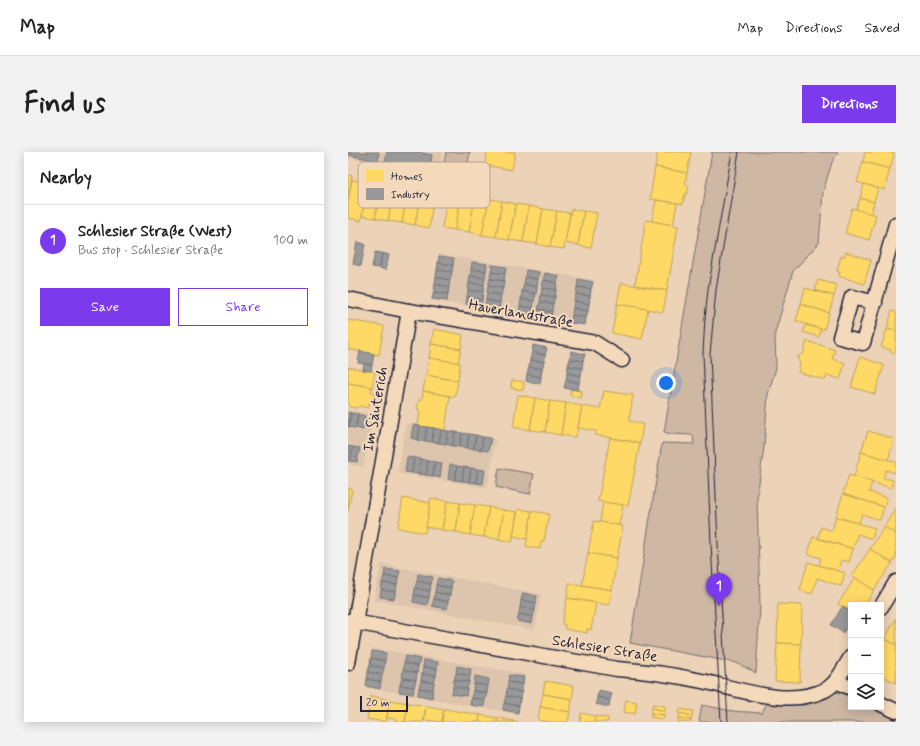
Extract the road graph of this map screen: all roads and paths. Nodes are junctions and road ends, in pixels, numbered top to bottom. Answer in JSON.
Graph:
{"nodes":[{"id":1,"x":896,"y":224,"type":"edge"},
{"id":2,"x":348,"y":299,"type":"edge"},
{"id":3,"x":875,"y":303,"type":"dead end"},
{"id":4,"x":409,"y":310,"type":"junction"},
{"id":5,"x":622,"y":360,"type":"dead end"},
{"id":6,"x":896,"y":582,"type":"edge"},
{"id":7,"x":884,"y":602,"type":"edge"},
{"id":8,"x":352,"y":622,"type":"edge"},
{"id":9,"x":848,"y":662,"type":"edge"},
{"id":10,"x":348,"y":664,"type":"edge"},
{"id":11,"x":836,"y":681,"type":"junction"},
{"id":12,"x":848,"y":687,"type":"edge"},
{"id":13,"x":884,"y":705,"type":"edge"},
{"id":14,"x":896,"y":711,"type":"edge"}],
"edges":[{"from":1,"to":3,"type":"street"},
{"from":2,"to":4,"type":"street"},
{"from":4,"to":5,"type":"street","name":"Hauerlandstraße"},
{"from":4,"to":8,"type":"street","name":"Im Säuterich"},
{"from":6,"to":7,"type":"street"},
{"from":8,"to":10,"type":"street","name":"Im Säuterich"},
{"from":8,"to":11,"type":"street","name":"Schlesier Straße"},
{"from":9,"to":11,"type":"street"},
{"from":11,"to":12,"type":"street"},
{"from":13,"to":14,"type":"street"}]}
